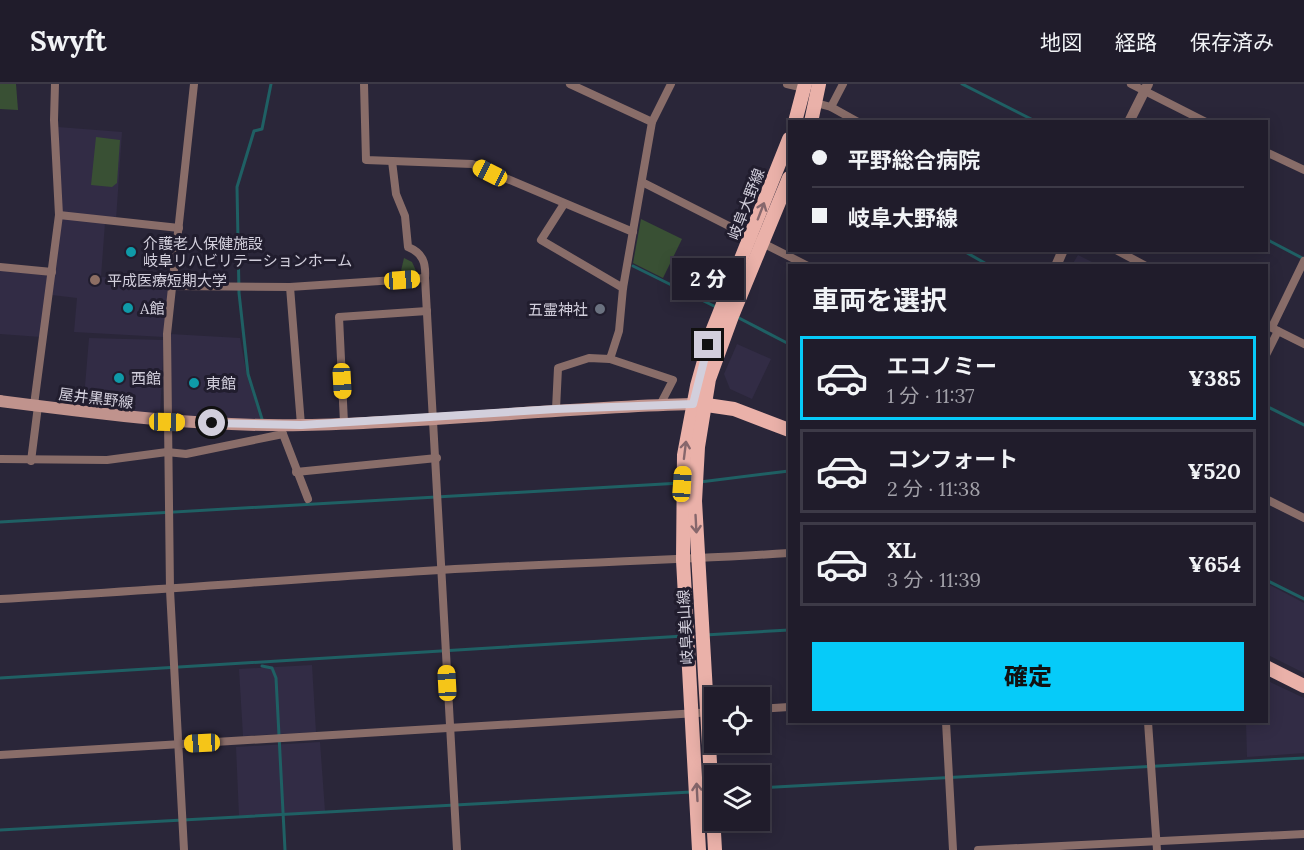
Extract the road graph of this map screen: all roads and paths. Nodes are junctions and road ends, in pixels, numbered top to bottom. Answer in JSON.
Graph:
{"nodes":[{"id":1,"x":55,"y":84,"type":"edge"},
{"id":2,"x":194,"y":84,"type":"edge"},
{"id":3,"x":364,"y":84,"type":"edge"},
{"id":4,"x":570,"y":84,"type":"edge"},
{"id":5,"x":671,"y":84,"type":"edge"},
{"id":6,"x":787,"y":84,"type":"edge"},
{"id":7,"x":819,"y":84,"type":"edge"},
{"id":8,"x":843,"y":84,"type":"edge"},
{"id":9,"x":1131,"y":84,"type":"edge"},
{"id":10,"x":804,"y":86,"type":"edge"},
{"id":11,"x":1146,"y":88,"type":"edge"},
{"id":12,"x":816,"y":103,"type":"junction"},
{"id":13,"x":831,"y":107,"type":"junction"},
{"id":14,"x":796,"y":120,"type":"edge"},
{"id":15,"x":812,"y":120,"type":"edge"},
{"id":16,"x":854,"y":120,"type":"edge"},
{"id":17,"x":1130,"y":120,"type":"edge"},
{"id":18,"x":1202,"y":120,"type":"edge"},
{"id":19,"x":652,"y":122,"type":"junction"},
{"id":20,"x":788,"y":141,"type":"edge"},
{"id":21,"x":1268,"y":153,"type":"edge"},
{"id":22,"x":392,"y":161,"type":"junction"},
{"id":23,"x":1304,"y":170,"type":"edge"},
{"id":24,"x":788,"y":180,"type":"edge"},
{"id":25,"x":642,"y":182,"type":"junction"},
{"id":26,"x":564,"y":204,"type":"junction"},
{"id":27,"x":59,"y":215,"type":"junction"},
{"id":28,"x":179,"y":228,"type":"junction"},
{"id":29,"x":633,"y":232,"type":"junction"},
{"id":30,"x":756,"y":240,"type":"junction"},
{"id":31,"x":1120,"y":252,"type":"edge"},
{"id":32,"x":1304,"y":261,"type":"edge"},
{"id":33,"x":804,"y":264,"type":"edge"},
{"id":34,"x":1142,"y":264,"type":"edge"},
{"id":35,"x":0,"y":267,"type":"edge"},
{"id":36,"x":52,"y":272,"type":"junction"},
{"id":37,"x":425,"y":278,"type":"junction"},
{"id":38,"x":172,"y":286,"type":"junction"},
{"id":39,"x":290,"y":287,"type":"junction"},
{"id":40,"x":622,"y":288,"type":"junction"},
{"id":41,"x":427,"y":311,"type":"junction"},
{"id":42,"x":1272,"y":328,"type":"edge"},
{"id":43,"x":1304,"y":344,"type":"edge"},
{"id":44,"x":1268,"y":346,"type":"edge"},
{"id":45,"x":610,"y":359,"type":"junction"},
{"id":46,"x":0,"y":401,"type":"edge"},
{"id":47,"x":700,"y":404,"type":"junction"},
{"id":48,"x":660,"y":405,"type":"junction"},
{"id":49,"x":36,"y":406,"type":"junction"},
{"id":50,"x":556,"y":409,"type":"junction"},
{"id":51,"x":434,"y":418,"type":"junction"},
{"id":52,"x":167,"y":422,"type":"junction"},
{"id":53,"x":344,"y":423,"type":"junction"},
{"id":54,"x":301,"y":425,"type":"junction"},
{"id":55,"x":281,"y":429,"type":"junction"},
{"id":56,"x":788,"y":430,"type":"edge"},
{"id":57,"x":167,"y":452,"type":"junction"},
{"id":58,"x":437,"y":458,"type":"junction"},
{"id":59,"x":0,"y":459,"type":"edge"},
{"id":60,"x":31,"y":461,"type":"junction"},
{"id":61,"x":296,"y":471,"type":"junction"},
{"id":62,"x":308,"y":499,"type":"dead end"},
{"id":63,"x":1268,"y":500,"type":"edge"},
{"id":64,"x":1304,"y":518,"type":"edge"},
{"id":65,"x":788,"y":553,"type":"edge"},
{"id":66,"x":698,"y":559,"type":"junction"},
{"id":67,"x":683,"y":560,"type":"junction"},
{"id":68,"x":441,"y":570,"type":"junction"},
{"id":69,"x":170,"y":590,"type":"junction"},
{"id":70,"x":0,"y":599,"type":"edge"},
{"id":71,"x":1268,"y":668,"type":"edge"},
{"id":72,"x":1304,"y":686,"type":"edge"},
{"id":73,"x":788,"y":707,"type":"edge"},
{"id":74,"x":770,"y":708,"type":"edge"},
{"id":75,"x":704,"y":712,"type":"edge"},
{"id":76,"x":946,"y":723,"type":"edge"},
{"id":77,"x":1148,"y":723,"type":"edge"},
{"id":78,"x":449,"y":728,"type":"junction"},
{"id":79,"x":179,"y":744,"type":"junction"},
{"id":80,"x":707,"y":753,"type":"edge"},
{"id":81,"x":0,"y":754,"type":"edge"},
{"id":82,"x":1304,"y":834,"type":"edge"},
{"id":83,"x":1157,"y":846,"type":"edge"},
{"id":84,"x":184,"y":850,"type":"edge"},
{"id":85,"x":457,"y":850,"type":"edge"},
{"id":86,"x":699,"y":850,"type":"edge"},
{"id":87,"x":715,"y":850,"type":"edge"},
{"id":88,"x":953,"y":850,"type":"edge"},
{"id":89,"x":978,"y":850,"type":"edge"}],
"edges":[{"from":1,"to":27,"type":"street"},
{"from":2,"to":28,"type":"street"},
{"from":3,"to":22,"type":"street"},
{"from":4,"to":19,"type":"street"},
{"from":5,"to":19,"type":"street"},
{"from":6,"to":10,"type":"street"},
{"from":7,"to":12,"type":"main road"},
{"from":8,"to":13,"type":"street"},
{"from":9,"to":11,"type":"street"},
{"from":10,"to":14,"type":"main road"},
{"from":11,"to":17,"type":"street"},
{"from":11,"to":18,"type":"street"},
{"from":12,"to":13,"type":"street"},
{"from":12,"to":15,"type":"main road"},
{"from":13,"to":16,"type":"street"},
{"from":19,"to":25,"type":"street"},
{"from":30,"to":20,"type":"main road","name":"岐阜大野線","one_way":true},
{"from":21,"to":23,"type":"street"},
{"from":22,"to":26,"type":"street"},
{"from":22,"to":37,"type":"street"},
{"from":24,"to":30,"type":"main road","name":"岐阜大野線"},
{"from":25,"to":29,"type":"street"},
{"from":25,"to":30,"type":"street"},
{"from":26,"to":29,"type":"street"},
{"from":26,"to":40,"type":"street"},
{"from":27,"to":28,"type":"street"},
{"from":27,"to":36,"type":"street"},
{"from":28,"to":38,"type":"street"},
{"from":29,"to":40,"type":"street"},
{"from":30,"to":33,"type":"street"},
{"from":30,"to":47,"type":"main road","name":"岐阜大野線"},
{"from":31,"to":34,"type":"street"},
{"from":32,"to":42,"type":"street"},
{"from":35,"to":36,"type":"street"},
{"from":36,"to":49,"type":"street"},
{"from":37,"to":39,"type":"street"},
{"from":37,"to":41,"type":"street"},
{"from":38,"to":39,"type":"street"},
{"from":38,"to":52,"type":"street"},
{"from":39,"to":54,"type":"street"},
{"from":40,"to":45,"type":"street"},
{"from":41,"to":51,"type":"street"},
{"from":41,"to":53,"type":"street"},
{"from":42,"to":43,"type":"street"},
{"from":42,"to":44,"type":"street"},
{"from":45,"to":48,"type":"street"},
{"from":45,"to":50,"type":"street"},
{"from":46,"to":49,"type":"main road","name":"屋井黒野線"},
{"from":47,"to":48,"type":"main road","name":"屋井黒野線"},
{"from":47,"to":56,"type":"main road"},
{"from":47,"to":66,"type":"main road","name":"岐阜美山線","one_way":true},
{"from":67,"to":47,"type":"main road","name":"岐阜美山線","one_way":true},
{"from":48,"to":50,"type":"main road","name":"屋井黒野線"},
{"from":49,"to":52,"type":"main road","name":"屋井黒野線"},
{"from":49,"to":60,"type":"street"},
{"from":50,"to":51,"type":"main road","name":"屋井黒野線"},
{"from":51,"to":53,"type":"main road","name":"屋井黒野線"},
{"from":51,"to":58,"type":"street"},
{"from":52,"to":55,"type":"main road","name":"屋井黒野線"},
{"from":52,"to":57,"type":"street"},
{"from":53,"to":54,"type":"main road","name":"屋井黒野線"},
{"from":54,"to":55,"type":"main road","name":"屋井黒野線"},
{"from":55,"to":57,"type":"street"},
{"from":55,"to":61,"type":"street"},
{"from":57,"to":60,"type":"street"},
{"from":57,"to":69,"type":"street"},
{"from":58,"to":61,"type":"street"},
{"from":58,"to":68,"type":"street"},
{"from":59,"to":60,"type":"street"},
{"from":61,"to":62,"type":"street"},
{"from":63,"to":64,"type":"street"},
{"from":65,"to":66,"type":"street"},
{"from":66,"to":67,"type":"street"},
{"from":66,"to":75,"type":"main road","name":"岐阜美山線"},
{"from":67,"to":68,"type":"street"},
{"from":67,"to":75,"type":"main road","name":"岐阜美山線"},
{"from":68,"to":69,"type":"street"},
{"from":68,"to":78,"type":"street"},
{"from":69,"to":70,"type":"street"},
{"from":69,"to":79,"type":"street"},
{"from":71,"to":72,"type":"main road"},
{"from":73,"to":74,"type":"street"},
{"from":75,"to":78,"type":"street"},
{"from":86,"to":75,"type":"main road","name":"岐阜美山線","one_way":true},
{"from":76,"to":88,"type":"street"},
{"from":77,"to":83,"type":"street"},
{"from":78,"to":79,"type":"street"},
{"from":78,"to":85,"type":"street"},
{"from":79,"to":81,"type":"street"},
{"from":79,"to":84,"type":"street"},
{"from":80,"to":87,"type":"main road","name":"岐阜美山線"},
{"from":82,"to":83,"type":"street"},
{"from":83,"to":89,"type":"street"}]}
